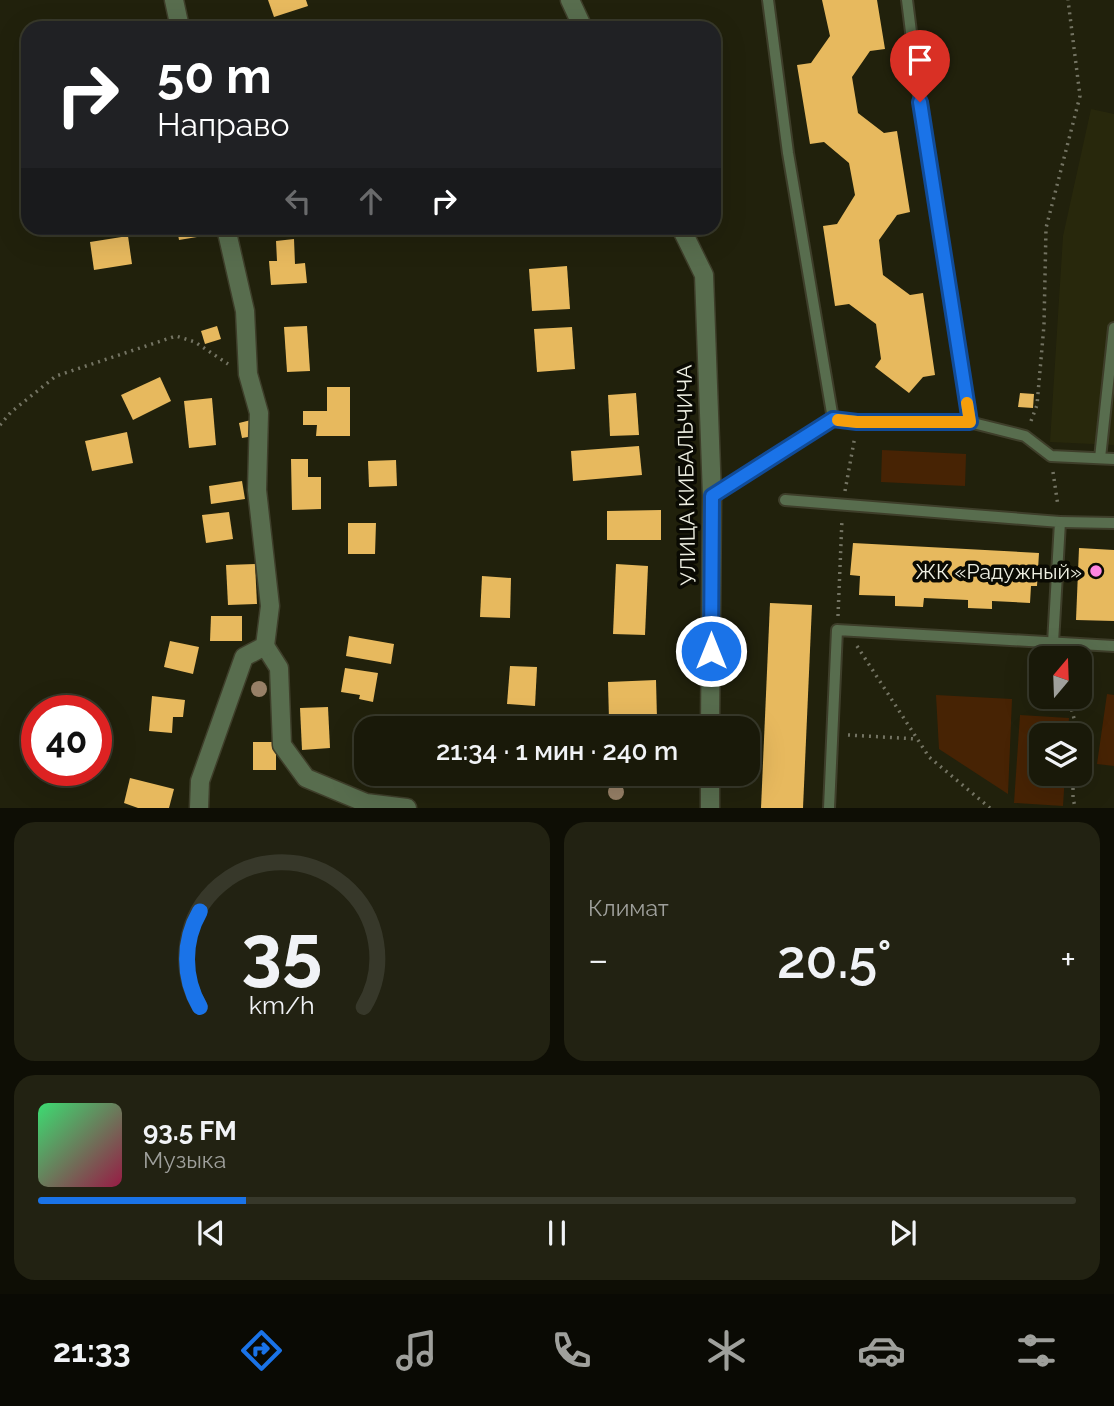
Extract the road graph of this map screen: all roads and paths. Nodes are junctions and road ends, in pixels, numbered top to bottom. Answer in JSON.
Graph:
{"nodes":[{"id":1,"x":174,"y":0,"type":"edge"},
{"id":2,"x":570,"y":0,"type":"edge"},
{"id":3,"x":768,"y":0,"type":"edge"},
{"id":4,"x":907,"y":0,"type":"edge"},
{"id":5,"x":1068,"y":0,"type":"edge"},
{"id":6,"x":178,"y":21,"type":"edge"},
{"id":7,"x":580,"y":21,"type":"edge"},
{"id":8,"x":228,"y":235,"type":"edge"},
{"id":9,"x":684,"y":235,"type":"edge"},
{"id":10,"x":1114,"y":328,"type":"edge"},
{"id":11,"x":248,"y":374,"type":"junction"},
{"id":12,"x":833,"y":419,"type":"junction"},
{"id":13,"x":970,"y":422,"type":"junction"},
{"id":14,"x":0,"y":425,"type":"edge"},
{"id":15,"x":1025,"y":436,"type":"junction"},
{"id":16,"x":1051,"y":456,"type":"junction"},
{"id":17,"x":1100,"y":458,"type":"junction"},
{"id":18,"x":1114,"y":459,"type":"edge"},
{"id":19,"x":712,"y":496,"type":"junction"},
{"id":20,"x":785,"y":500,"type":"dead end"},
{"id":21,"x":1060,"y":522,"type":"junction"},
{"id":22,"x":1114,"y":523,"type":"edge"},
{"id":23,"x":1053,"y":643,"type":"junction"},
{"id":24,"x":265,"y":646,"type":"junction"},
{"id":25,"x":1114,"y":646,"type":"edge"},
{"id":26,"x":710,"y":716,"type":"edge"},
{"id":27,"x":832,"y":734,"type":"junction"},
{"id":28,"x":917,"y":739,"type":"dead end"},
{"id":29,"x":710,"y":786,"type":"edge"},
{"id":30,"x":1073,"y":786,"type":"edge"},
{"id":31,"x":199,"y":807,"type":"edge"},
{"id":32,"x":407,"y":807,"type":"edge"},
{"id":33,"x":710,"y":807,"type":"edge"},
{"id":34,"x":829,"y":807,"type":"edge"},
{"id":35,"x":1075,"y":807,"type":"edge"}],
"edges":[{"from":1,"to":6,"type":"street"},
{"from":2,"to":7,"type":"street"},
{"from":3,"to":12,"type":"lane"},
{"from":4,"to":13,"type":"lane"},
{"from":5,"to":15,"type":"path"},
{"from":8,"to":11,"type":"street"},
{"from":9,"to":19,"type":"street","name":"УЛИЦА КИБАЛЬЧИЧА"},
{"from":10,"to":17,"type":"lane"},
{"from":11,"to":14,"type":"path"},
{"from":11,"to":24,"type":"street"},
{"from":12,"to":13,"type":"lane"},
{"from":12,"to":19,"type":"lane"},
{"from":13,"to":15,"type":"lane"},
{"from":15,"to":16,"type":"lane"},
{"from":16,"to":17,"type":"lane"},
{"from":16,"to":21,"type":"path"},
{"from":17,"to":18,"type":"lane"},
{"from":19,"to":26,"type":"street","name":"УЛИЦА КИБАЛЬЧИЧА"},
{"from":20,"to":21,"type":"lane"},
{"from":21,"to":22,"type":"lane"},
{"from":21,"to":23,"type":"lane"},
{"from":23,"to":25,"type":"lane"},
{"from":23,"to":27,"type":"lane"},
{"from":24,"to":31,"type":"street"},
{"from":24,"to":32,"type":"street"},
{"from":27,"to":28,"type":"path"},
{"from":27,"to":34,"type":"lane"},
{"from":29,"to":33,"type":"street"},
{"from":30,"to":35,"type":"path"}]}
